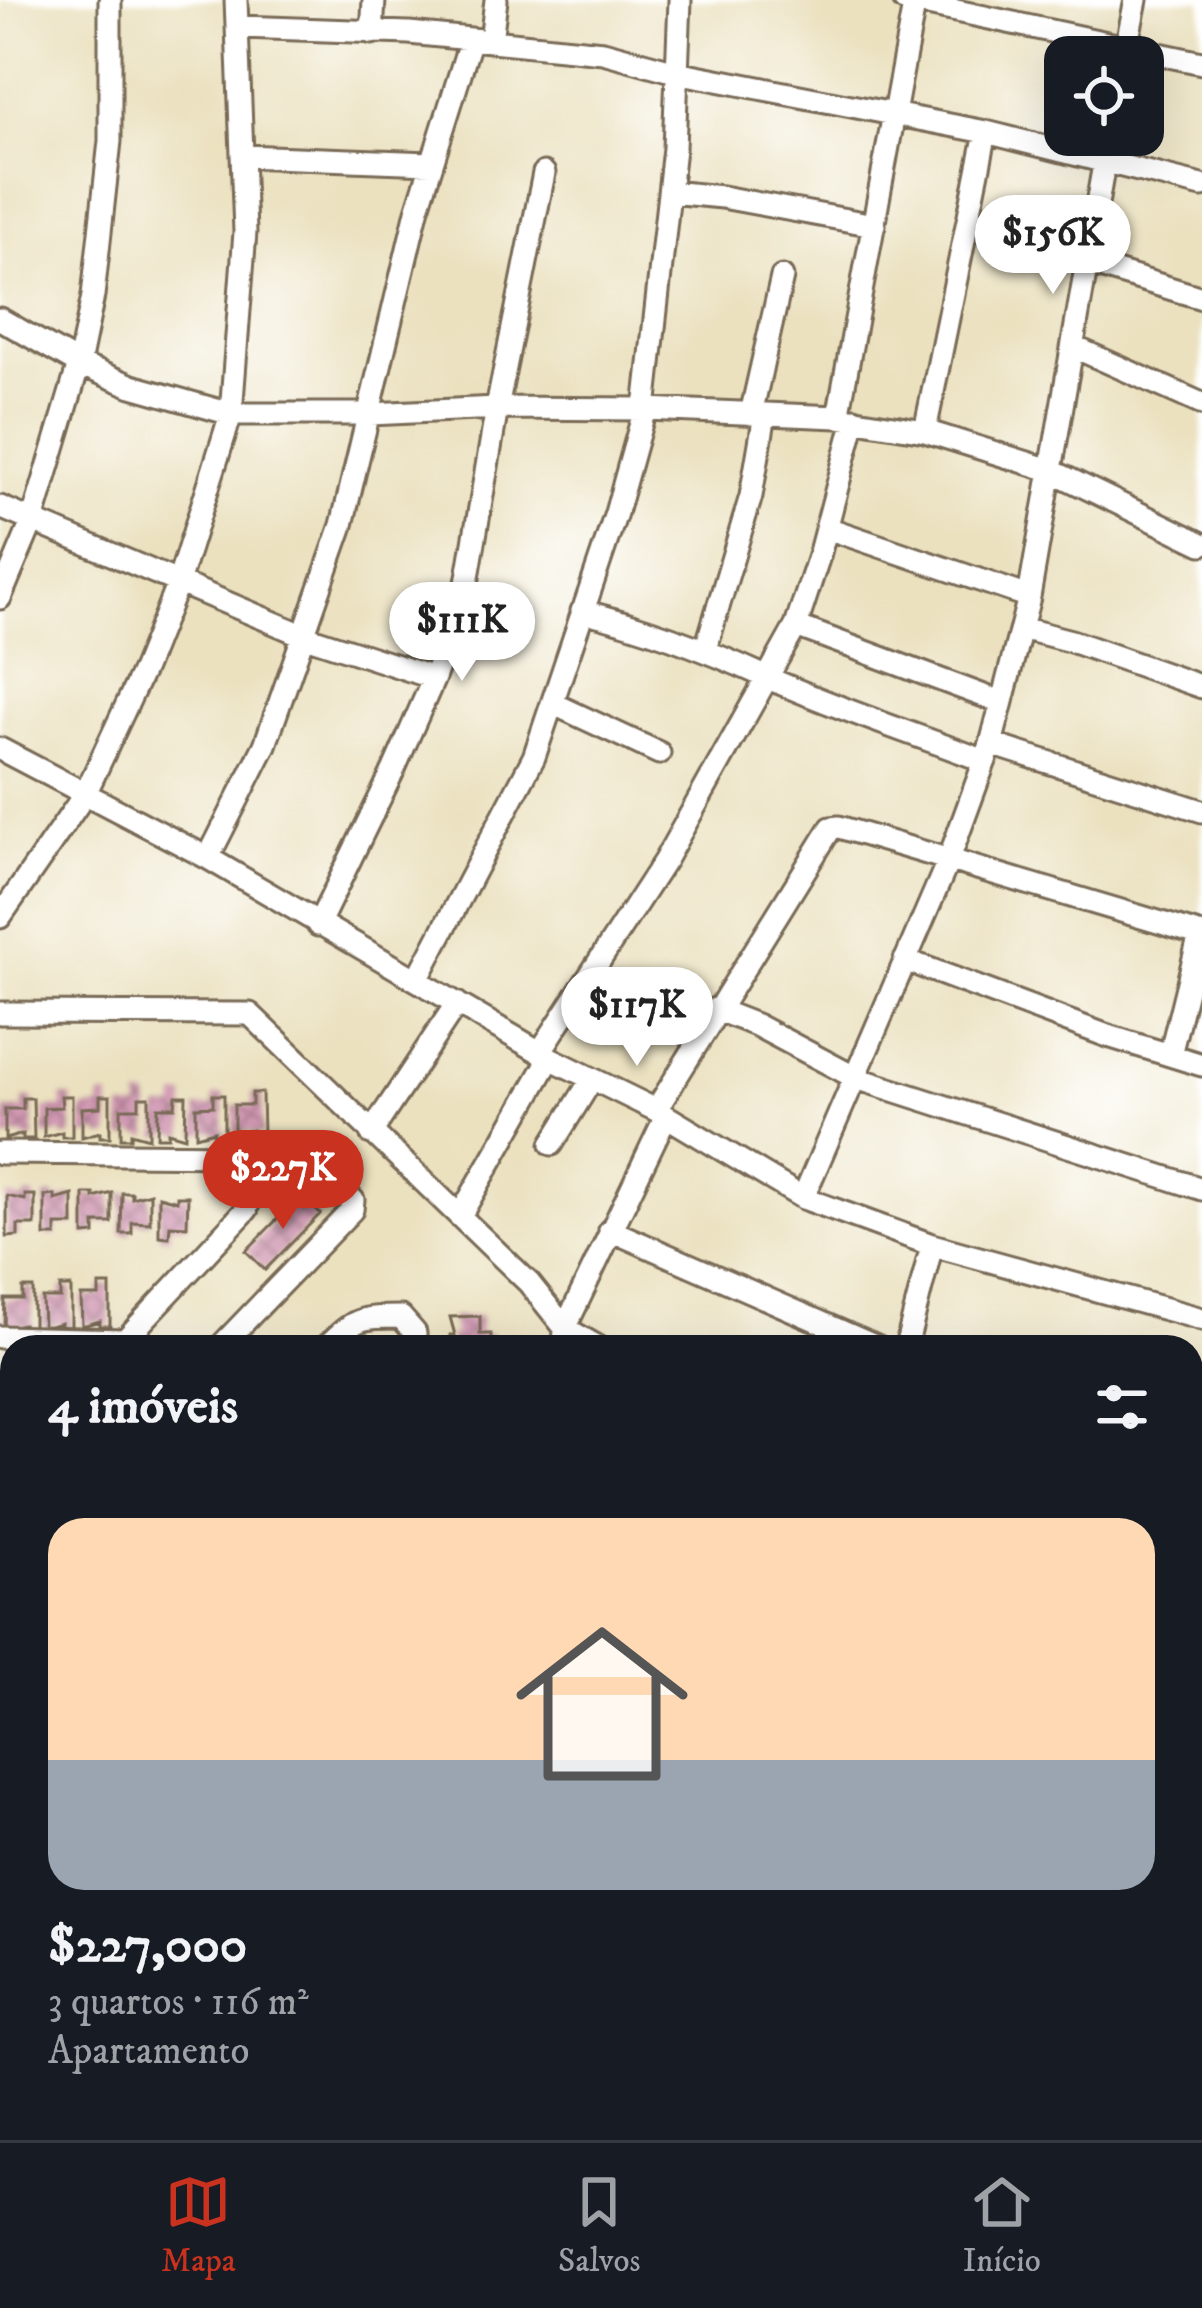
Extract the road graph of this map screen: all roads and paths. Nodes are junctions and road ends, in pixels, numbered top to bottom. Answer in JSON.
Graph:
{"nodes":[{"id":1,"x":110,"y":0,"type":"edge"},
{"id":2,"x":236,"y":0,"type":"edge"},
{"id":3,"x":374,"y":0,"type":"edge"},
{"id":4,"x":496,"y":0,"type":"edge"},
{"id":5,"x":680,"y":0,"type":"edge"},
{"id":6,"x":903,"y":0,"type":"edge"},
{"id":7,"x":1136,"y":0,"type":"edge"},
{"id":8,"x":915,"y":1,"type":"edge"},
{"id":9,"x":239,"y":27,"type":"junction"},
{"id":10,"x":372,"y":33,"type":"junction"},
{"id":11,"x":1059,"y":36,"type":"edge"},
{"id":12,"x":1128,"y":36,"type":"edge"},
{"id":13,"x":481,"y":41,"type":"junction"},
{"id":14,"x":1164,"y":58,"type":"edge"},
{"id":15,"x":1202,"y":63,"type":"edge"},
{"id":16,"x":676,"y":72,"type":"junction"},
{"id":17,"x":896,"y":114,"type":"junction"},
{"id":18,"x":986,"y":132,"type":"junction"},
{"id":19,"x":243,"y":156,"type":"junction"},
{"id":20,"x":1105,"y":156,"type":"edge"},
{"id":21,"x":1104,"y":161,"type":"junction"},
{"id":22,"x":431,"y":163,"type":"junction"},
{"id":23,"x":544,"y":173,"type":"dead end"},
{"id":24,"x":1202,"y":186,"type":"edge"},
{"id":25,"x":669,"y":193,"type":"junction"},
{"id":26,"x":874,"y":225,"type":"junction"},
{"id":27,"x":1087,"y":263,"type":"junction"},
{"id":28,"x":782,"y":277,"type":"dead end"},
{"id":29,"x":1202,"y":298,"type":"edge"},
{"id":30,"x":0,"y":319,"type":"edge"},
{"id":31,"x":1075,"y":347,"type":"junction"},
{"id":32,"x":80,"y":364,"type":"junction"},
{"id":33,"x":1202,"y":404,"type":"edge"},
{"id":34,"x":496,"y":407,"type":"junction"},
{"id":35,"x":645,"y":409,"type":"junction"},
{"id":36,"x":231,"y":414,"type":"junction"},
{"id":37,"x":370,"y":414,"type":"junction"},
{"id":38,"x":758,"y":414,"type":"junction"},
{"id":39,"x":847,"y":418,"type":"junction"},
{"id":40,"x":925,"y":431,"type":"junction"},
{"id":41,"x":1050,"y":470,"type":"junction"},
{"id":42,"x":0,"y":507,"type":"edge"},
{"id":43,"x":32,"y":522,"type":"junction"},
{"id":44,"x":827,"y":528,"type":"junction"},
{"id":45,"x":1202,"y":544,"type":"edge"},
{"id":46,"x":178,"y":583,"type":"junction"},
{"id":47,"x":1029,"y":597,"type":"junction"},
{"id":48,"x":0,"y":598,"type":"edge"},
{"id":49,"x":582,"y":611,"type":"junction"},
{"id":50,"x":796,"y":626,"type":"junction"},
{"id":51,"x":1021,"y":628,"type":"junction"},
{"id":52,"x":305,"y":636,"type":"junction"},
{"id":53,"x":706,"y":648,"type":"junction"},
{"id":54,"x":767,"y":677,"type":"junction"},
{"id":55,"x":434,"y":678,"type":"junction"},
{"id":56,"x":1202,"y":687,"type":"edge"},
{"id":57,"x":1000,"y":702,"type":"junction"},
{"id":58,"x":554,"y":704,"type":"junction"},
{"id":59,"x":0,"y":749,"type":"edge"},
{"id":60,"x":659,"y":753,"type":"dead end"},
{"id":61,"x":988,"y":753,"type":"junction"},
{"id":62,"x":85,"y":794,"type":"junction"},
{"id":63,"x":1202,"y":811,"type":"edge"},
{"id":64,"x":208,"y":859,"type":"junction"},
{"id":65,"x":949,"y":859,"type":"junction"},
{"id":66,"x":0,"y":917,"type":"edge"},
{"id":67,"x":317,"y":925,"type":"junction"},
{"id":68,"x":1201,"y":935,"type":"edge"},
{"id":69,"x":905,"y":960,"type":"junction"},
{"id":70,"x":417,"y":980,"type":"junction"},
{"id":71,"x":457,"y":1003,"type":"junction"},
{"id":72,"x":716,"y":1009,"type":"junction"},
{"id":73,"x":0,"y":1012,"type":"edge"},
{"id":74,"x":545,"y":1054,"type":"junction"},
{"id":75,"x":1170,"y":1055,"type":"junction"},
{"id":76,"x":1202,"y":1065,"type":"edge"},
{"id":77,"x":856,"y":1078,"type":"junction"},
{"id":78,"x":592,"y":1079,"type":"junction"},
{"id":79,"x":661,"y":1113,"type":"junction"},
{"id":80,"x":371,"y":1133,"type":"junction"},
{"id":81,"x":552,"y":1144,"type":"dead end"},
{"id":82,"x":0,"y":1153,"type":"edge"},
{"id":83,"x":315,"y":1164,"type":"dead end"},
{"id":84,"x":1202,"y":1190,"type":"edge"},
{"id":85,"x":803,"y":1198,"type":"junction"},
{"id":86,"x":460,"y":1216,"type":"junction"},
{"id":87,"x":610,"y":1230,"type":"junction"},
{"id":88,"x":932,"y":1245,"type":"junction"},
{"id":89,"x":1202,"y":1318,"type":"edge"},
{"id":90,"x":136,"y":1335,"type":"edge"},
{"id":91,"x":232,"y":1335,"type":"edge"},
{"id":92,"x":338,"y":1335,"type":"edge"},
{"id":93,"x":415,"y":1335,"type":"edge"},
{"id":94,"x":564,"y":1335,"type":"edge"},
{"id":95,"x":566,"y":1335,"type":"edge"},
{"id":96,"x":850,"y":1335,"type":"edge"},
{"id":97,"x":909,"y":1335,"type":"edge"}],
"edges":[{"from":1,"to":32,"type":"street"},
{"from":2,"to":9,"type":"street"},
{"from":3,"to":10,"type":"street"},
{"from":4,"to":13,"type":"street"},
{"from":5,"to":16,"type":"street"},
{"from":6,"to":8,"type":"street"},
{"from":7,"to":12,"type":"street"},
{"from":8,"to":11,"type":"street"},
{"from":8,"to":17,"type":"street"},
{"from":9,"to":10,"type":"street"},
{"from":9,"to":19,"type":"street"},
{"from":10,"to":13,"type":"street"},
{"from":13,"to":16,"type":"street"},
{"from":13,"to":22,"type":"street"},
{"from":14,"to":15,"type":"street"},
{"from":16,"to":17,"type":"street"},
{"from":16,"to":25,"type":"street"},
{"from":17,"to":18,"type":"street"},
{"from":17,"to":26,"type":"street"},
{"from":18,"to":21,"type":"street"},
{"from":18,"to":40,"type":"street"},
{"from":19,"to":22,"type":"street"},
{"from":19,"to":36,"type":"street"},
{"from":20,"to":21,"type":"street"},
{"from":21,"to":24,"type":"street"},
{"from":21,"to":27,"type":"street"},
{"from":22,"to":37,"type":"street"},
{"from":23,"to":34,"type":"street"},
{"from":25,"to":26,"type":"street"},
{"from":25,"to":35,"type":"street"},
{"from":26,"to":39,"type":"street"},
{"from":27,"to":29,"type":"street"},
{"from":27,"to":31,"type":"street"},
{"from":28,"to":38,"type":"street"},
{"from":30,"to":32,"type":"street"},
{"from":31,"to":33,"type":"street"},
{"from":31,"to":41,"type":"street"},
{"from":32,"to":36,"type":"street"},
{"from":32,"to":43,"type":"street"},
{"from":34,"to":35,"type":"street"},
{"from":34,"to":37,"type":"street"},
{"from":34,"to":55,"type":"street"},
{"from":35,"to":38,"type":"street"},
{"from":35,"to":49,"type":"street"},
{"from":36,"to":37,"type":"street"},
{"from":36,"to":46,"type":"street"},
{"from":37,"to":52,"type":"street"},
{"from":38,"to":39,"type":"street"},
{"from":38,"to":53,"type":"street"},
{"from":39,"to":40,"type":"street"},
{"from":39,"to":44,"type":"street"},
{"from":40,"to":41,"type":"street"},
{"from":41,"to":45,"type":"street"},
{"from":41,"to":47,"type":"street"},
{"from":42,"to":43,"type":"street"},
{"from":43,"to":46,"type":"street"},
{"from":43,"to":48,"type":"street"},
{"from":44,"to":47,"type":"street"},
{"from":44,"to":50,"type":"street"},
{"from":46,"to":52,"type":"street"},
{"from":46,"to":62,"type":"street"},
{"from":47,"to":51,"type":"street"},
{"from":49,"to":53,"type":"street"},
{"from":49,"to":58,"type":"street"},
{"from":50,"to":54,"type":"street"},
{"from":50,"to":57,"type":"street"},
{"from":51,"to":56,"type":"street"},
{"from":51,"to":57,"type":"street"},
{"from":52,"to":55,"type":"street"},
{"from":52,"to":64,"type":"street"},
{"from":53,"to":54,"type":"street"},
{"from":54,"to":61,"type":"street"},
{"from":54,"to":74,"type":"street"},
{"from":55,"to":67,"type":"street"},
{"from":57,"to":61,"type":"street"},
{"from":58,"to":60,"type":"street"},
{"from":58,"to":70,"type":"street"},
{"from":59,"to":62,"type":"street"},
{"from":61,"to":63,"type":"street"},
{"from":61,"to":65,"type":"street"},
{"from":62,"to":64,"type":"street"},
{"from":62,"to":66,"type":"street"},
{"from":64,"to":67,"type":"street"},
{"from":65,"to":68,"type":"street"},
{"from":65,"to":69,"type":"street"},
{"from":65,"to":72,"type":"street"},
{"from":67,"to":70,"type":"street"},
{"from":68,"to":75,"type":"street"},
{"from":69,"to":75,"type":"street"},
{"from":69,"to":77,"type":"street"},
{"from":70,"to":71,"type":"street"},
{"from":71,"to":74,"type":"street"},
{"from":71,"to":80,"type":"street"},
{"from":72,"to":77,"type":"street"},
{"from":72,"to":79,"type":"street"},
{"from":73,"to":80,"type":"street"},
{"from":74,"to":78,"type":"street"},
{"from":74,"to":86,"type":"street"},
{"from":75,"to":76,"type":"street"},
{"from":77,"to":84,"type":"street"},
{"from":77,"to":85,"type":"street"},
{"from":78,"to":79,"type":"street"},
{"from":78,"to":81,"type":"street"},
{"from":79,"to":85,"type":"street"},
{"from":79,"to":87,"type":"street"},
{"from":80,"to":86,"type":"street"},
{"from":82,"to":90,"type":"street"},
{"from":83,"to":91,"type":"street"},
{"from":85,"to":88,"type":"street"},
{"from":86,"to":94,"type":"street"},
{"from":87,"to":95,"type":"street"},
{"from":87,"to":96,"type":"street"},
{"from":88,"to":89,"type":"street"},
{"from":88,"to":97,"type":"street"},
{"from":92,"to":93,"type":"street"}]}
